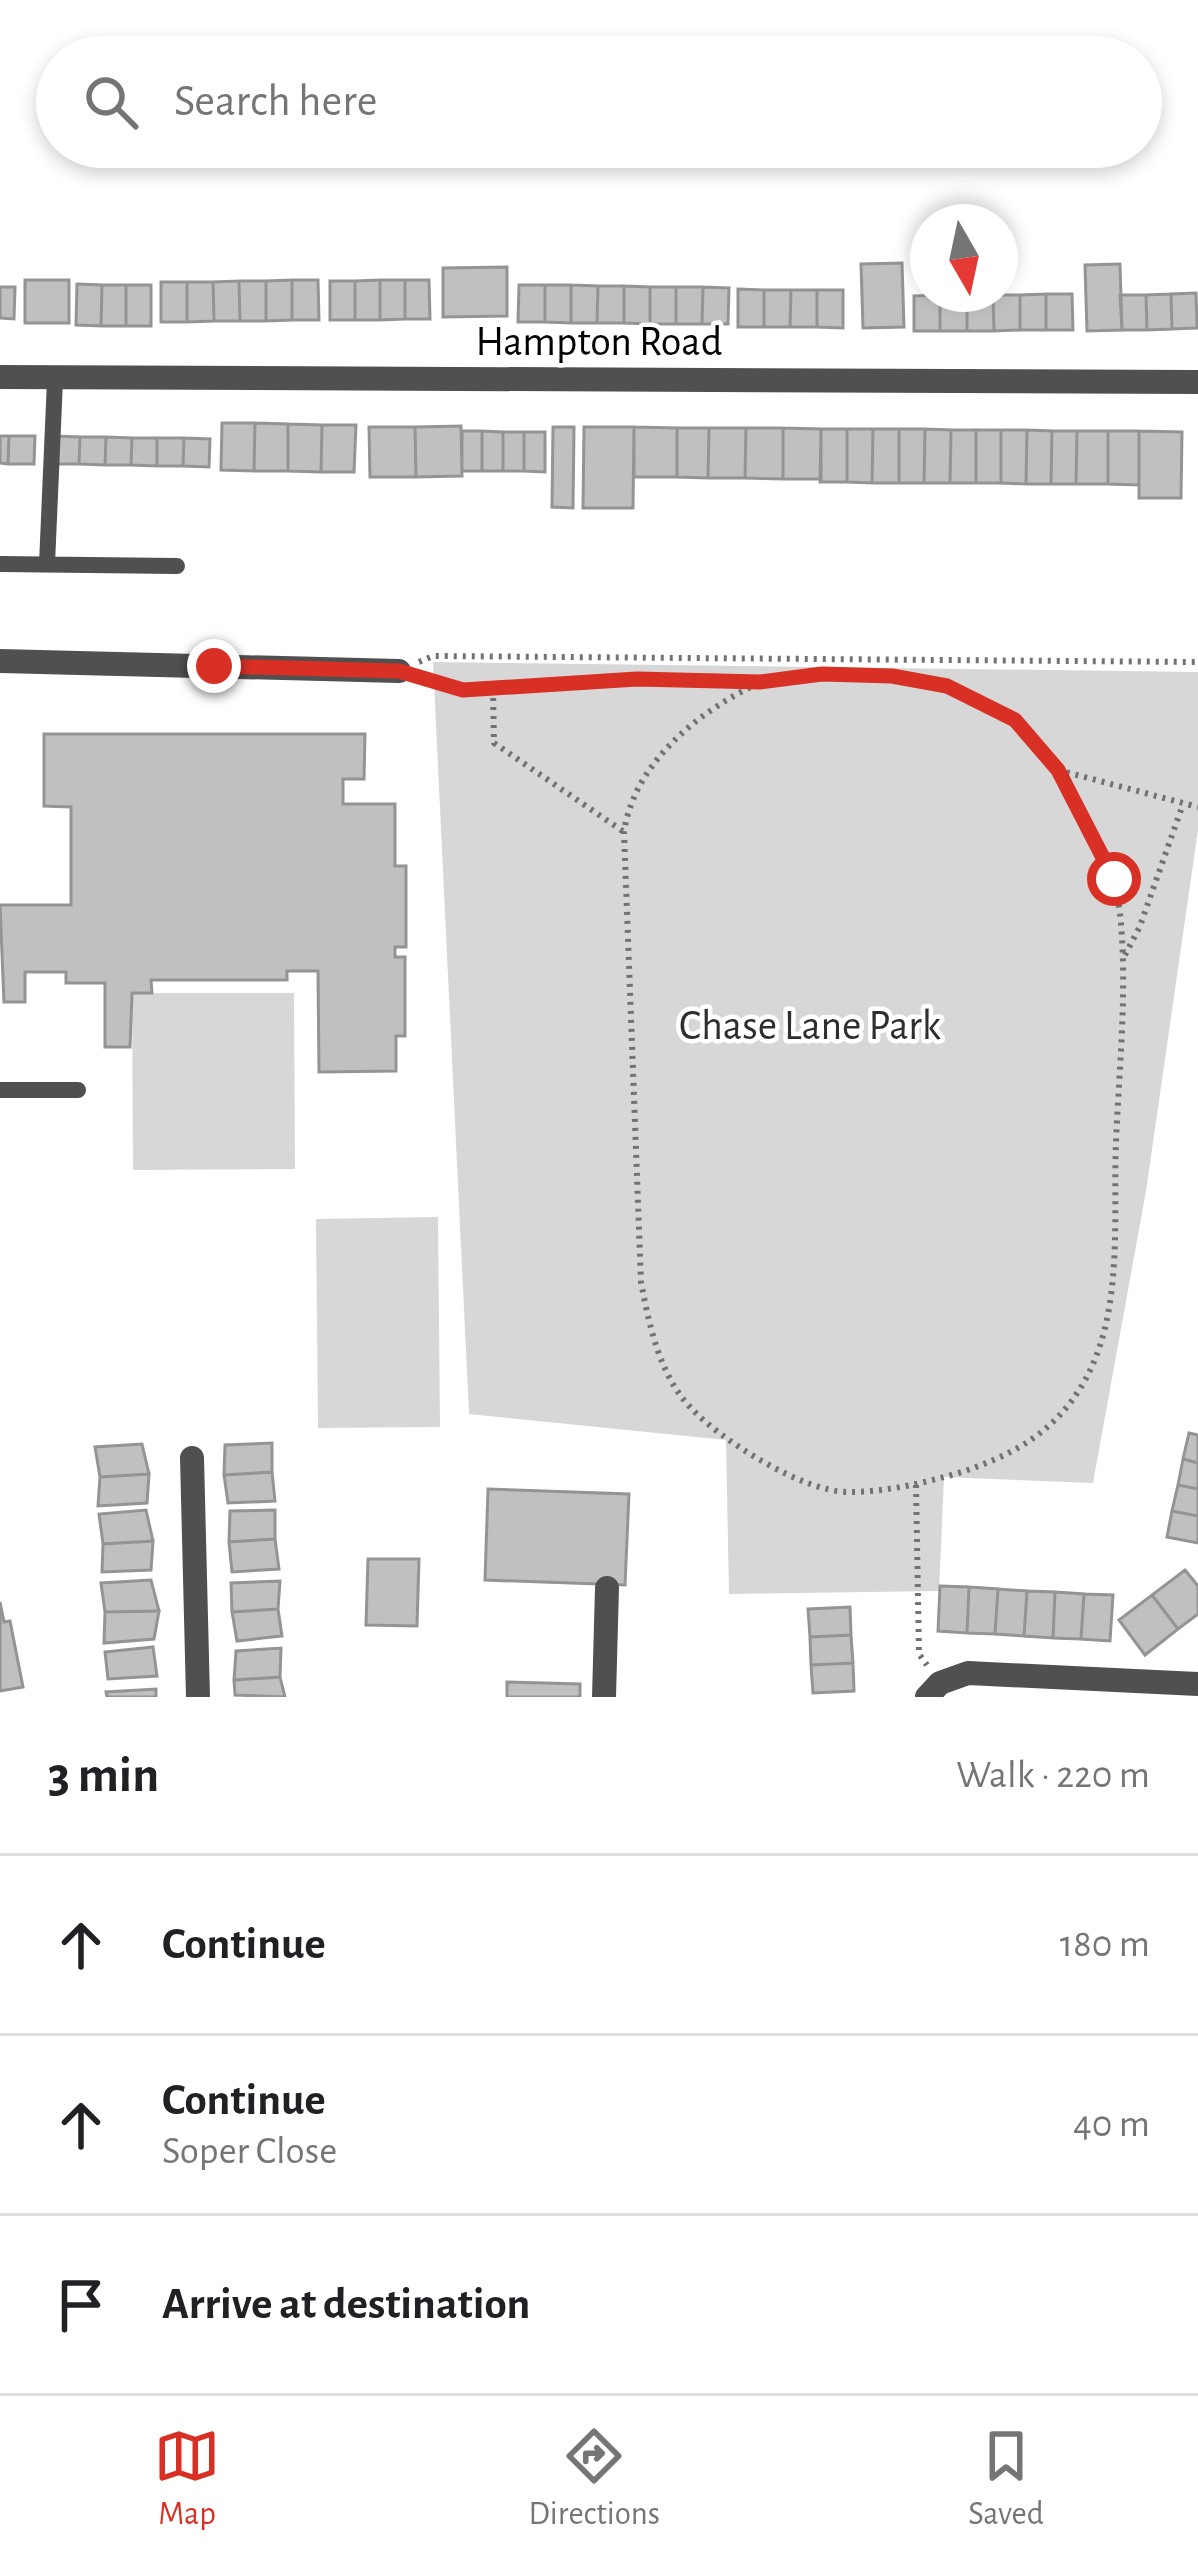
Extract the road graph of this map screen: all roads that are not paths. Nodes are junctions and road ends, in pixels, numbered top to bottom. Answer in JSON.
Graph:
{"nodes":[{"id":1,"x":0,"y":377,"type":"edge"},
{"id":2,"x":55,"y":380,"type":"junction"},
{"id":3,"x":1198,"y":382,"type":"edge"},
{"id":4,"x":0,"y":564,"type":"edge"},
{"id":5,"x":47,"y":564,"type":"junction"},
{"id":6,"x":177,"y":566,"type":"dead end"},
{"id":7,"x":0,"y":661,"type":"edge"},
{"id":8,"x":399,"y":671,"type":"road end"},
{"id":9,"x":0,"y":1090,"type":"edge"},
{"id":10,"x":78,"y":1090,"type":"dead end"},
{"id":11,"x":192,"y":1458,"type":"dead end"},
{"id":12,"x":607,"y":1588,"type":"dead end"},
{"id":13,"x":1198,"y":1684,"type":"edge"},
{"id":14,"x":934,"y":1690,"type":"edge"},
{"id":15,"x":197,"y":1697,"type":"edge"},
{"id":16,"x":604,"y":1697,"type":"edge"}],
"edges":[{"from":1,"to":2,"type":"street","name":"Hampton Road"},
{"from":2,"to":3,"type":"street","name":"Hampton Road"},
{"from":2,"to":5,"type":"lane"},
{"from":4,"to":5,"type":"lane"},
{"from":5,"to":6,"type":"lane"},
{"from":7,"to":8,"type":"street"},
{"from":9,"to":10,"type":"lane"},
{"from":11,"to":15,"type":"street"},
{"from":12,"to":16,"type":"street"},
{"from":13,"to":14,"type":"street"}]}
